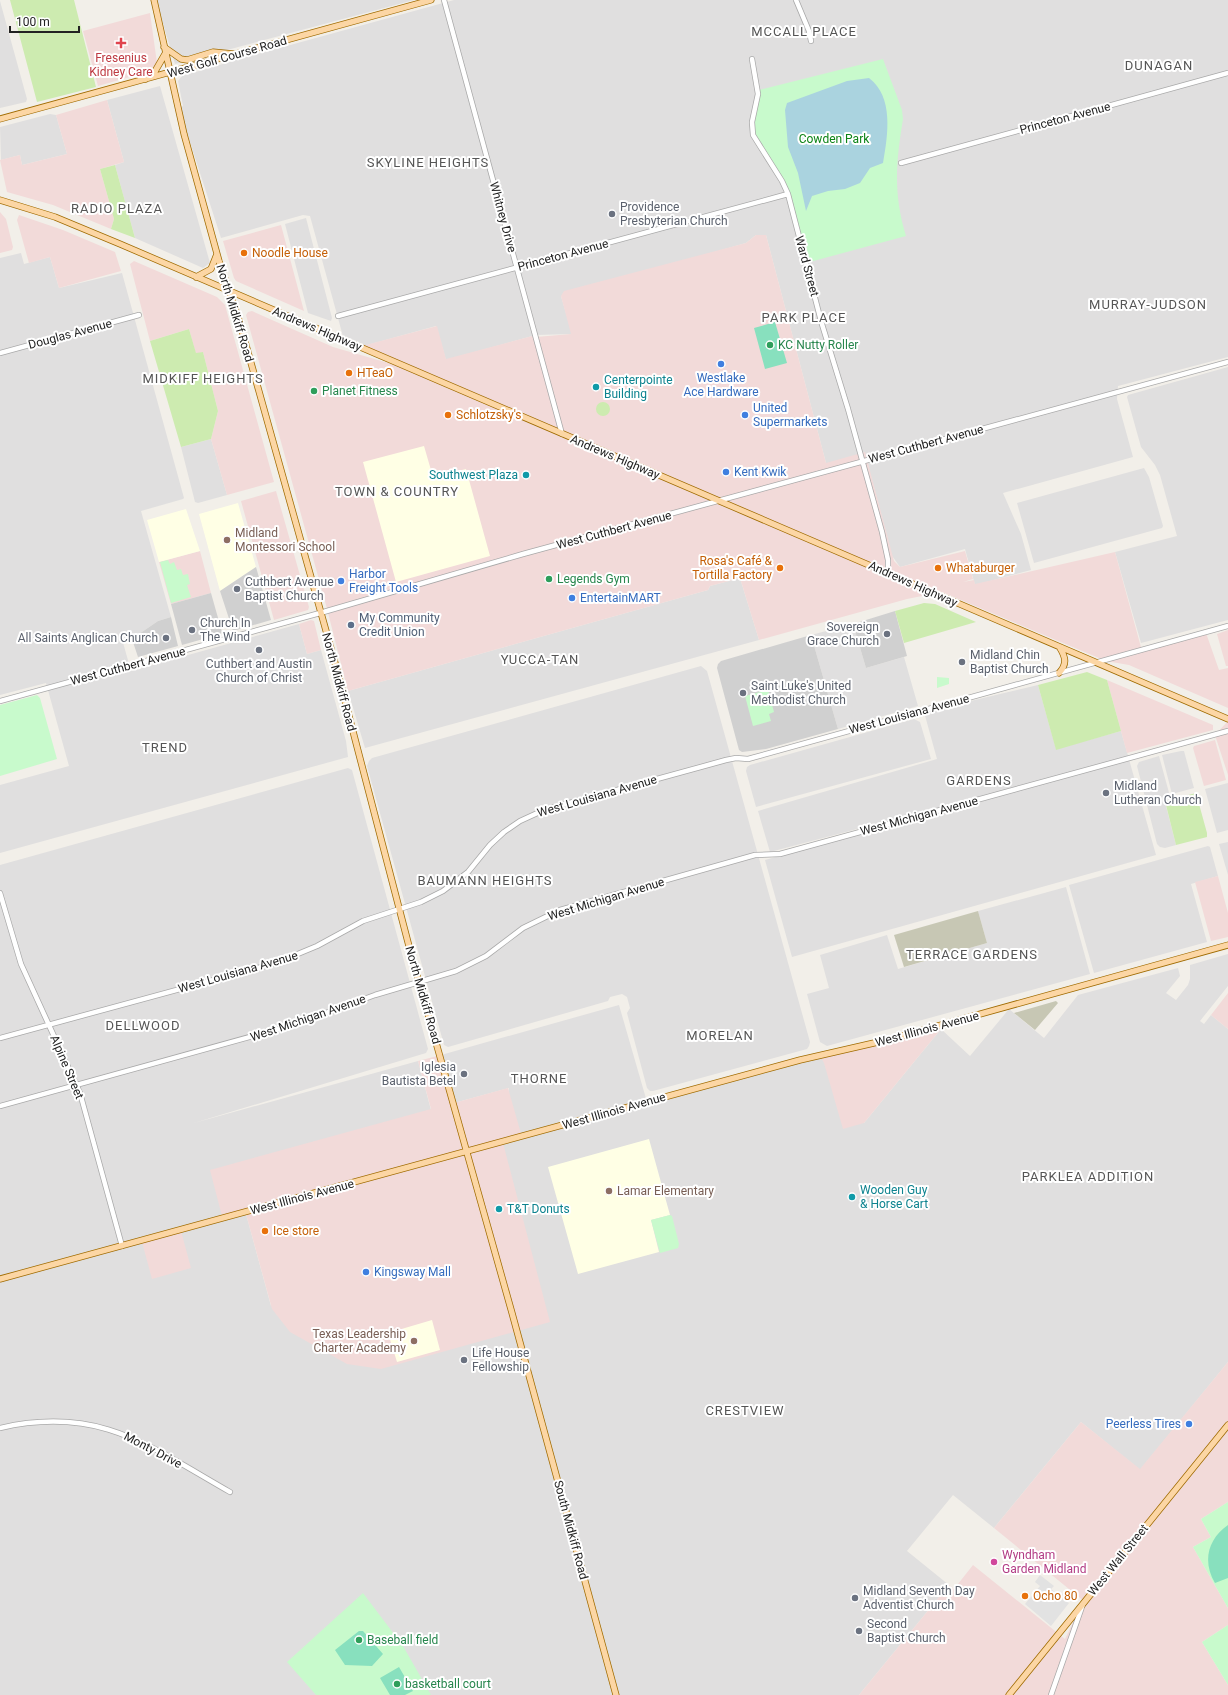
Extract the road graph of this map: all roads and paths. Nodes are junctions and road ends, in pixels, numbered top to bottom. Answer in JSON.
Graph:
{"nodes":[{"id":1,"x":154,"y":0,"type":"edge"},
{"id":2,"x":431,"y":0,"type":"edge"},
{"id":3,"x":444,"y":0,"type":"edge"},
{"id":4,"x":796,"y":0,"type":"edge"},
{"id":5,"x":811,"y":41,"type":"dead end"},
{"id":6,"x":164,"y":47,"type":"junction"},
{"id":7,"x":165,"y":54,"type":"junction"},
{"id":8,"x":239,"y":54,"type":"junction"},
{"id":9,"x":752,"y":59,"type":"dead end"},
{"id":10,"x":1228,"y":73,"type":"edge"},
{"id":11,"x":169,"y":74,"type":"junction"},
{"id":12,"x":145,"y":80,"type":"junction"},
{"id":13,"x":0,"y":120,"type":"edge"},
{"id":14,"x":901,"y":163,"type":"dead end"},
{"id":15,"x":788,"y":194,"type":"junction"},
{"id":16,"x":0,"y":200,"type":"edge"},
{"id":17,"x":217,"y":254,"type":"junction"},
{"id":18,"x":517,"y":268,"type":"junction"},
{"id":19,"x":196,"y":277,"type":"junction"},
{"id":20,"x":230,"y":292,"type":"junction"},
{"id":21,"x":139,"y":315,"type":"dead end"},
{"id":22,"x":338,"y":316,"type":"dead end"},
{"id":23,"x":0,"y":353,"type":"edge"},
{"id":24,"x":1228,"y":362,"type":"edge"},
{"id":25,"x":562,"y":434,"type":"junction"},
{"id":26,"x":863,"y":461,"type":"junction"},
{"id":27,"x":720,"y":502,"type":"junction"},
{"id":28,"x":888,"y":573,"type":"junction"},
{"id":29,"x":320,"y":613,"type":"junction"},
{"id":30,"x":1228,"y":626,"type":"edge"},
{"id":31,"x":1060,"y":648,"type":"junction"},
{"id":32,"x":1096,"y":662,"type":"junction"},
{"id":33,"x":1059,"y":673,"type":"junction"},
{"id":34,"x":0,"y":702,"type":"edge"},
{"id":35,"x":1228,"y":719,"type":"edge"},
{"id":36,"x":1228,"y":731,"type":"edge"},
{"id":37,"x":0,"y":893,"type":"edge"},
{"id":38,"x":399,"y":908,"type":"junction"},
{"id":39,"x":1228,"y":945,"type":"edge"},
{"id":40,"x":419,"y":982,"type":"junction"},
{"id":41,"x":48,"y":1024,"type":"junction"},
{"id":42,"x":0,"y":1038,"type":"edge"},
{"id":43,"x":76,"y":1084,"type":"junction"},
{"id":44,"x":0,"y":1106,"type":"edge"},
{"id":45,"x":467,"y":1152,"type":"junction"},
{"id":46,"x":122,"y":1246,"type":"junction"},
{"id":47,"x":0,"y":1279,"type":"edge"},
{"id":48,"x":526,"y":1365,"type":"joint"},
{"id":49,"x":1228,"y":1425,"type":"edge"},
{"id":50,"x":0,"y":1428,"type":"edge"},
{"id":51,"x":230,"y":1492,"type":"dead end"},
{"id":52,"x":1084,"y":1603,"type":"junction"},
{"id":53,"x":616,"y":1695,"type":"edge"},
{"id":54,"x":1009,"y":1695,"type":"edge"},
{"id":55,"x":1051,"y":1695,"type":"edge"}],
"edges":[{"from":1,"to":6,"type":"main road","name":"North Midkiff Road"},
{"from":2,"to":8,"type":"main road","name":"West Golf Course Road"},
{"from":3,"to":18,"type":"street","name":"Whitney Drive"},
{"from":4,"to":5,"type":"street"},
{"from":6,"to":7,"type":"main road","name":"North Midkiff Road"},
{"from":6,"to":8,"type":"main road"},
{"from":7,"to":11,"type":"main road","name":"North Midkiff Road"},
{"from":7,"to":12,"type":"main road"},
{"from":8,"to":11,"type":"main road","name":"West Golf Course Road"},
{"from":9,"to":15,"type":"street","name":"Ward Street"},
{"from":10,"to":14,"type":"street","name":"Princeton Avenue"},
{"from":11,"to":12,"type":"main road","name":"West Golf Course Road"},
{"from":11,"to":17,"type":"main road","name":"North Midkiff Road"},
{"from":12,"to":13,"type":"main road","name":"West Golf Course Road"},
{"from":15,"to":18,"type":"street","name":"Princeton Avenue"},
{"from":15,"to":26,"type":"street","name":"Ward Street"},
{"from":16,"to":19,"type":"main road","name":"Andrews Highway"},
{"from":17,"to":19,"type":"main road"},
{"from":17,"to":20,"type":"main road","name":"North Midkiff Road"},
{"from":18,"to":22,"type":"street","name":"Princeton Avenue"},
{"from":18,"to":25,"type":"street","name":"Whitney Drive"},
{"from":19,"to":20,"type":"main road","name":"Andrews Highway"},
{"from":20,"to":25,"type":"main road","name":"Andrews Highway"},
{"from":20,"to":29,"type":"main road","name":"North Midkiff Road"},
{"from":21,"to":23,"type":"street","name":"Douglas Avenue"},
{"from":24,"to":26,"type":"street","name":"West Cuthbert Avenue"},
{"from":25,"to":27,"type":"main road","name":"Andrews Highway"},
{"from":26,"to":27,"type":"street","name":"West Cuthbert Avenue"},
{"from":26,"to":28,"type":"street","name":"Ward Street"},
{"from":27,"to":28,"type":"main road","name":"Andrews Highway"},
{"from":27,"to":29,"type":"street","name":"West Cuthbert Avenue"},
{"from":28,"to":31,"type":"main road","name":"Andrews Highway"},
{"from":29,"to":34,"type":"street","name":"West Cuthbert Avenue"},
{"from":29,"to":38,"type":"main road","name":"North Midkiff Road"},
{"from":30,"to":32,"type":"street","name":"West Louisiana Avenue"},
{"from":31,"to":32,"type":"main road","name":"Andrews Highway"},
{"from":31,"to":33,"type":"main road"},
{"from":32,"to":33,"type":"street","name":"West Louisiana Avenue"},
{"from":32,"to":35,"type":"main road","name":"Andrews Highway"},
{"from":33,"to":38,"type":"street","name":"West Louisiana Avenue"},
{"from":36,"to":40,"type":"street","name":"West Michigan Avenue"},
{"from":37,"to":41,"type":"street","name":"Alpine Street"},
{"from":38,"to":40,"type":"main road","name":"North Midkiff Road"},
{"from":38,"to":41,"type":"street","name":"West Louisiana Avenue"},
{"from":39,"to":45,"type":"main road","name":"West Illinois Avenue"},
{"from":40,"to":43,"type":"street","name":"West Michigan Avenue"},
{"from":40,"to":45,"type":"main road","name":"North Midkiff Road"},
{"from":41,"to":42,"type":"street","name":"West Louisiana Avenue"},
{"from":41,"to":43,"type":"street","name":"Alpine Street"},
{"from":43,"to":44,"type":"street","name":"West Michigan Avenue"},
{"from":43,"to":46,"type":"street","name":"Alpine Street"},
{"from":45,"to":46,"type":"main road","name":"West Illinois Avenue"},
{"from":45,"to":48,"type":"main road","name":"North Midkiff Road"},
{"from":46,"to":47,"type":"main road","name":"West Illinois Avenue"},
{"from":48,"to":53,"type":"main road","name":"South Midkiff Road"},
{"from":49,"to":52,"type":"main road","name":"West Wall Street"},
{"from":50,"to":51,"type":"street","name":"Monty Drive"},
{"from":52,"to":54,"type":"main road","name":"West Wall Street"},
{"from":52,"to":55,"type":"street"}]}
